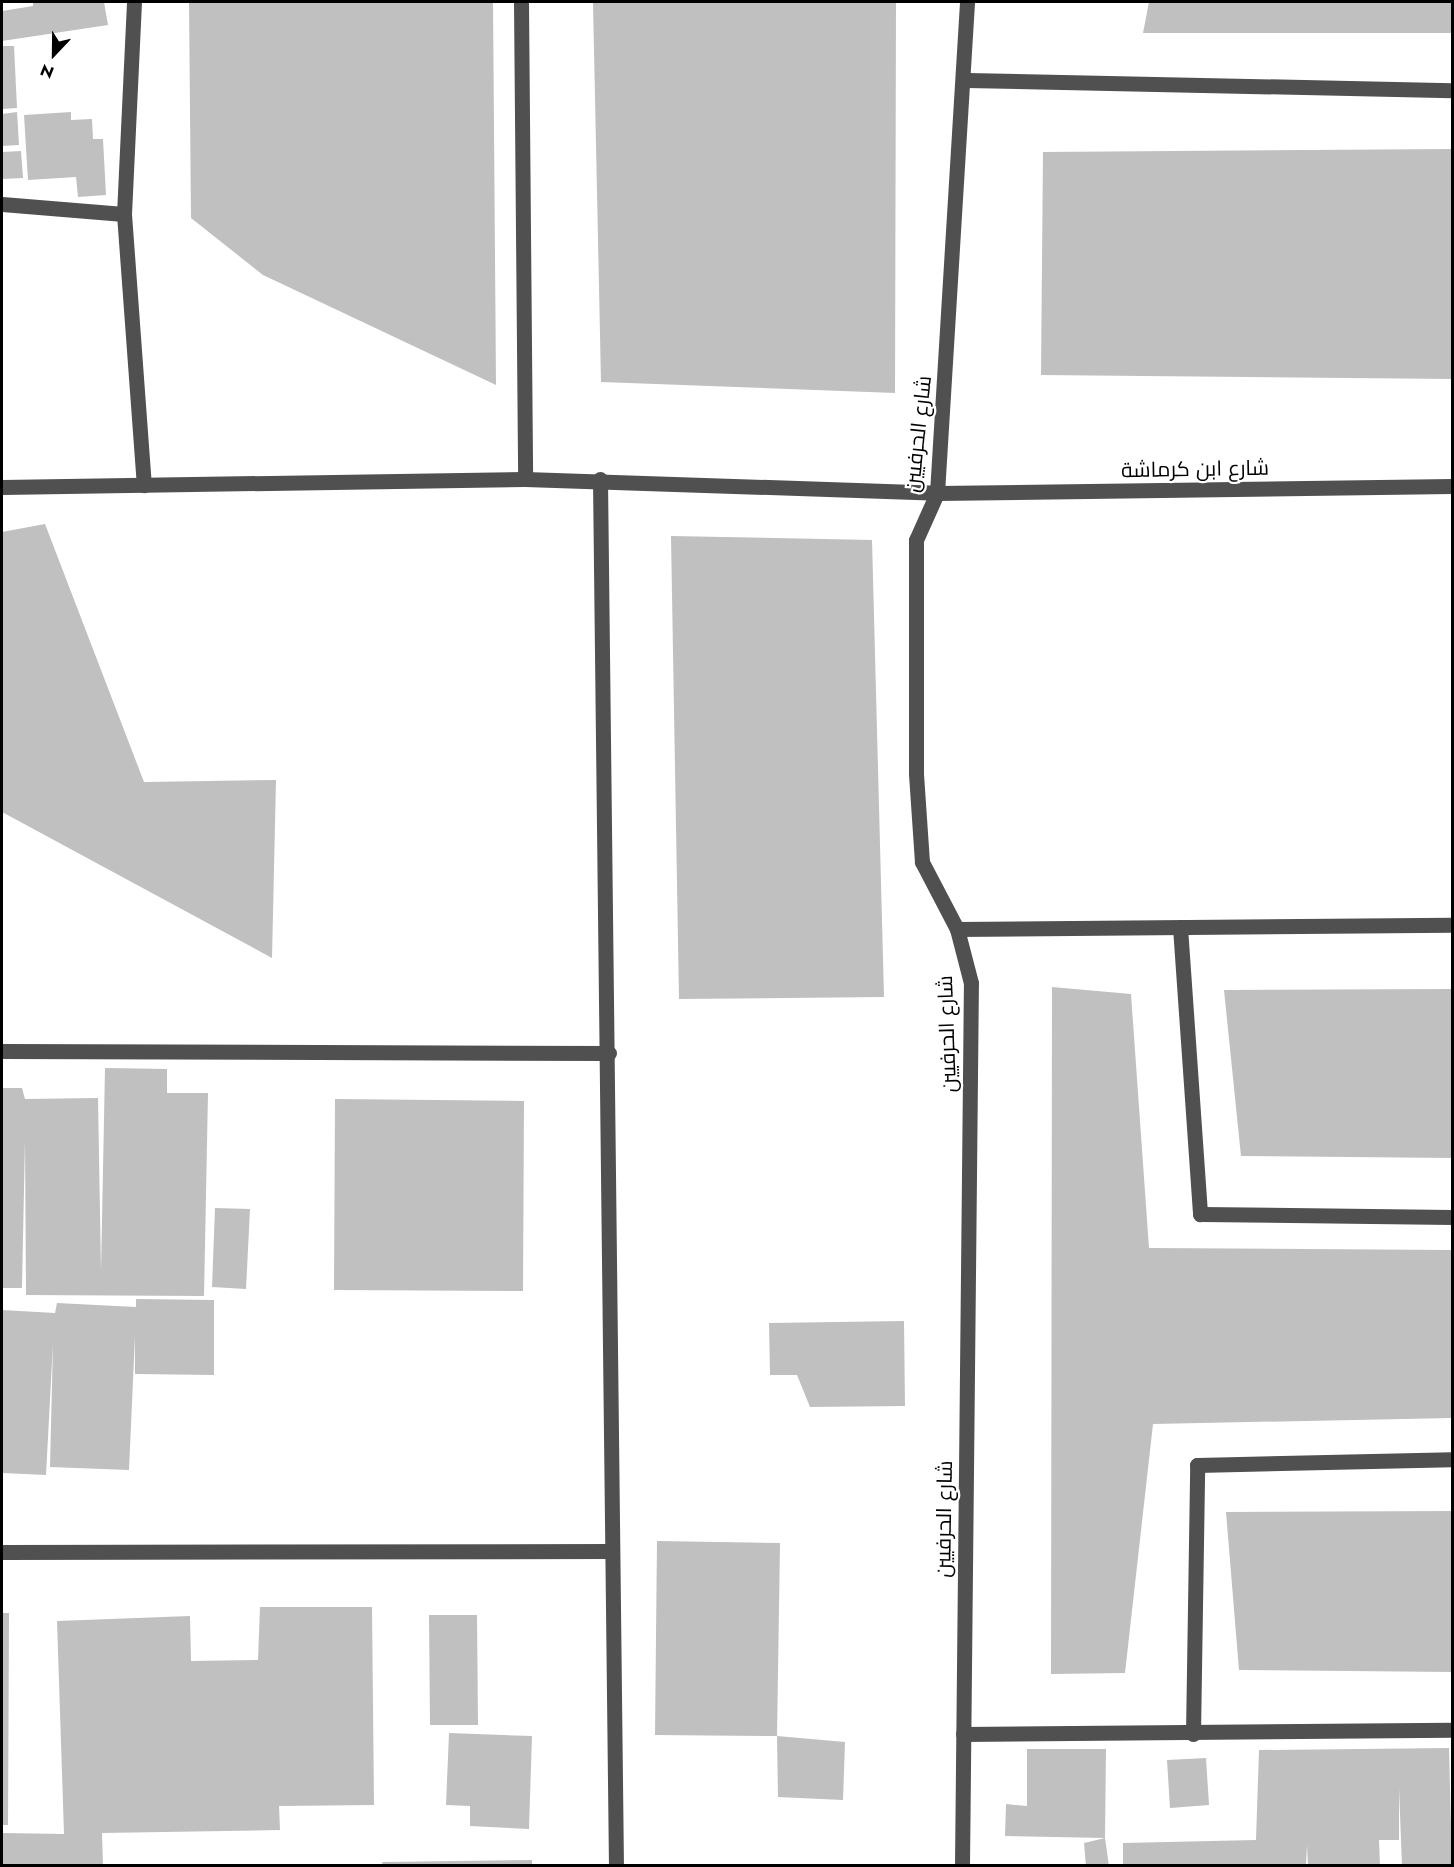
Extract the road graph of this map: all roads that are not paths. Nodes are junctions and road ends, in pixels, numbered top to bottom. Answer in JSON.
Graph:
{"nodes":[{"id":1,"x":134,"y":2,"type":"edge"},
{"id":2,"x":520,"y":2,"type":"edge"},
{"id":3,"x":967,"y":2,"type":"edge"},
{"id":4,"x":966,"y":80,"type":"junction"},
{"id":5,"x":1452,"y":90,"type":"edge"},
{"id":6,"x":2,"y":204,"type":"edge"},
{"id":7,"x":124,"y":214,"type":"junction"},
{"id":8,"x":525,"y":479,"type":"junction"},
{"id":9,"x":600,"y":479,"type":"junction"},
{"id":10,"x":144,"y":485,"type":"junction"},
{"id":11,"x":1452,"y":486,"type":"edge"},
{"id":12,"x":2,"y":487,"type":"edge"},
{"id":13,"x":937,"y":494,"type":"junction"},
{"id":14,"x":1452,"y":925,"type":"edge"},
{"id":15,"x":1180,"y":927,"type":"junction"},
{"id":16,"x":957,"y":929,"type":"junction"},
{"id":17,"x":2,"y":1051,"type":"edge"},
{"id":18,"x":609,"y":1053,"type":"junction"},
{"id":19,"x":1452,"y":1217,"type":"edge"},
{"id":20,"x":1452,"y":1459,"type":"edge"},
{"id":21,"x":612,"y":1551,"type":"junction"},
{"id":22,"x":2,"y":1552,"type":"edge"},
{"id":23,"x":1452,"y":1730,"type":"edge"},
{"id":24,"x":963,"y":1734,"type":"junction"},
{"id":25,"x":1193,"y":1734,"type":"junction"},
{"id":26,"x":616,"y":1866,"type":"edge"},
{"id":27,"x":962,"y":1866,"type":"edge"}],
"edges":[{"from":1,"to":7,"type":"street"},
{"from":2,"to":8,"type":"street"},
{"from":3,"to":4,"type":"street","name":"شارع الحرفيين"},
{"from":4,"to":5,"type":"street"},
{"from":4,"to":13,"type":"street","name":"شارع الحرفيين"},
{"from":6,"to":7,"type":"street"},
{"from":7,"to":10,"type":"street"},
{"from":8,"to":9,"type":"street","name":"شارع ابن كرماشة"},
{"from":8,"to":10,"type":"street","name":"شارع ابن كرماشة"},
{"from":9,"to":13,"type":"street","name":"شارع ابن كرماشة"},
{"from":9,"to":18,"type":"street"},
{"from":10,"to":12,"type":"street","name":"شارع ابن كرماشة"},
{"from":11,"to":13,"type":"street","name":"شارع ابن كرماشة"},
{"from":13,"to":16,"type":"street","name":"شارع الحرفيين"},
{"from":14,"to":15,"type":"street"},
{"from":15,"to":16,"type":"street"},
{"from":15,"to":19,"type":"street"},
{"from":16,"to":24,"type":"street","name":"شارع الحرفيين"},
{"from":17,"to":18,"type":"street"},
{"from":18,"to":21,"type":"street"},
{"from":20,"to":25,"type":"street"},
{"from":21,"to":22,"type":"street"},
{"from":21,"to":26,"type":"street"},
{"from":23,"to":25,"type":"street"},
{"from":24,"to":25,"type":"street"},
{"from":24,"to":27,"type":"street","name":"شارع الحرفيين"}]}
